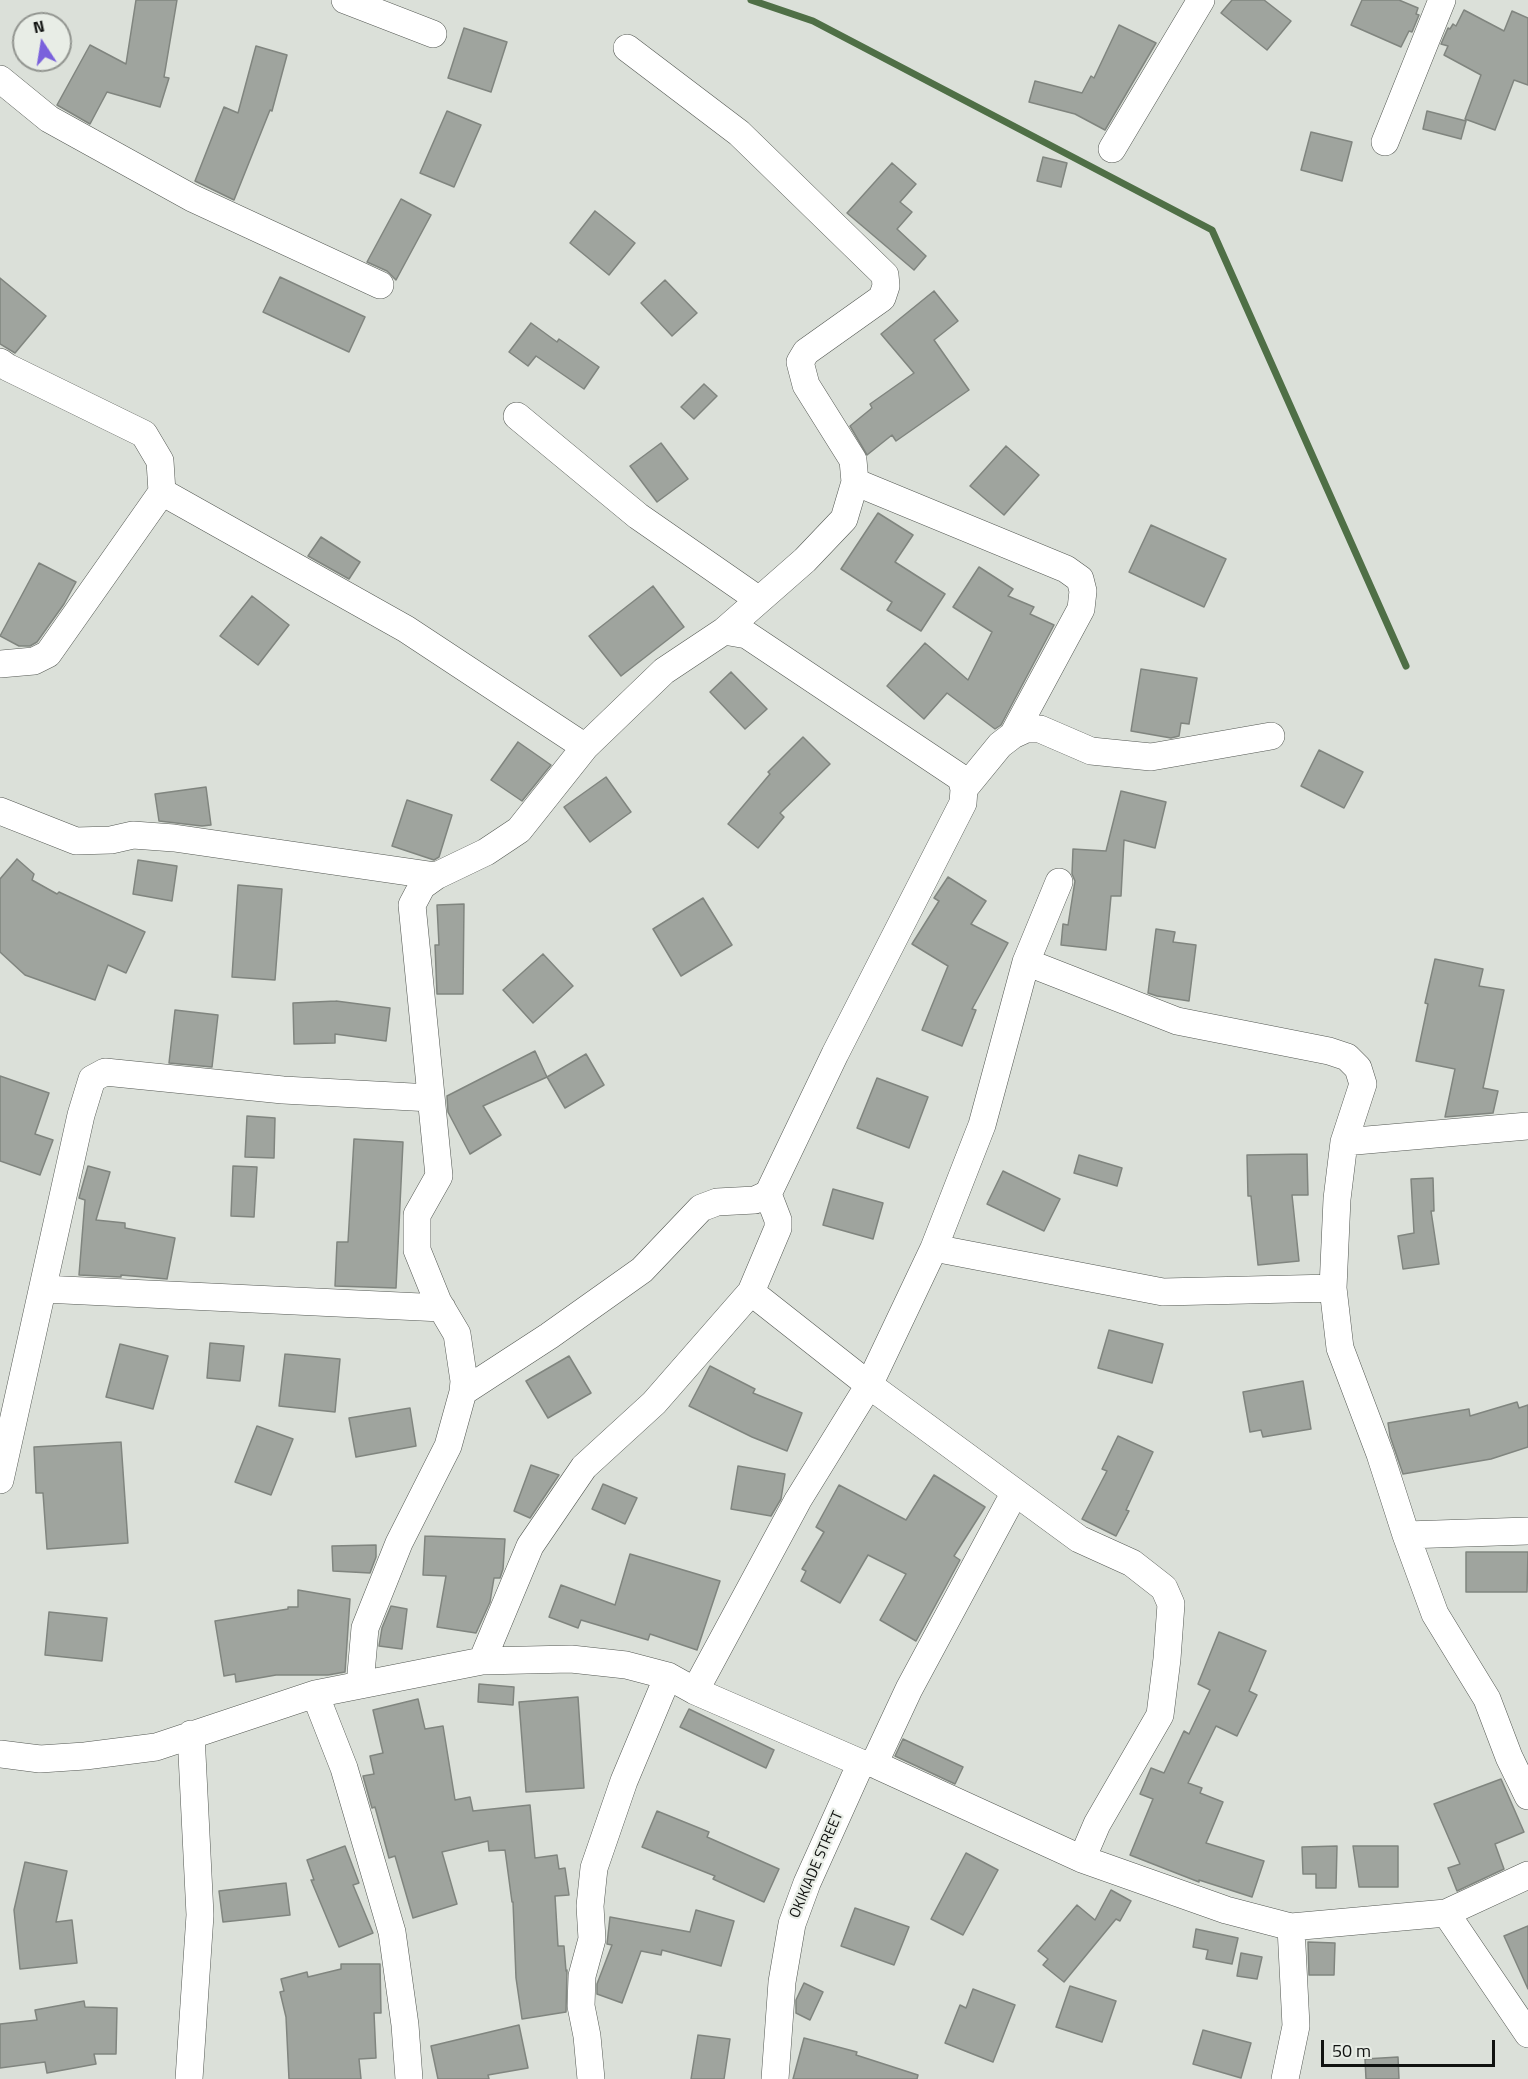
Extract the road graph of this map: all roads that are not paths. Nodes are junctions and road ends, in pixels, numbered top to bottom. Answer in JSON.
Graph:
{"nodes":[{"id":1,"x":345,"y":0,"type":"edge"},
{"id":2,"x":1201,"y":0,"type":"edge"},
{"id":3,"x":1442,"y":0,"type":"edge"},
{"id":4,"x":432,"y":34,"type":"dead end"},
{"id":5,"x":627,"y":48,"type":"dead end"},
{"id":6,"x":0,"y":79,"type":"edge"},
{"id":7,"x":1385,"y":141,"type":"dead end"},
{"id":8,"x":1112,"y":149,"type":"dead end"},
{"id":9,"x":380,"y":285,"type":"dead end"},
{"id":10,"x":2,"y":369,"type":"edge"},
{"id":11,"x":517,"y":416,"type":"dead end"},
{"id":12,"x":855,"y":482,"type":"junction"},
{"id":13,"x":162,"y":492,"type":"junction"},
{"id":14,"x":759,"y":600,"type":"junction"},
{"id":15,"x":724,"y":630,"type":"junction"},
{"id":16,"x":0,"y":664,"type":"edge"},
{"id":17,"x":1013,"y":735,"type":"junction"},
{"id":18,"x":1271,"y":736,"type":"dead end"},
{"id":19,"x":585,"y":747,"type":"junction"},
{"id":20,"x":964,"y":789,"type":"junction"},
{"id":21,"x":0,"y":811,"type":"edge"},
{"id":22,"x":435,"y":876,"type":"junction"},
{"id":23,"x":1059,"y":882,"type":"dead end"},
{"id":24,"x":1026,"y":962,"type":"junction"},
{"id":25,"x":431,"y":1098,"type":"junction"},
{"id":26,"x":1528,"y":1126,"type":"edge"},
{"id":27,"x":1344,"y":1142,"type":"junction"},
{"id":28,"x":768,"y":1194,"type":"junction"},
{"id":29,"x":933,"y":1248,"type":"junction"},
{"id":30,"x":1333,"y":1288,"type":"junction"},
{"id":31,"x":43,"y":1289,"type":"junction"},
{"id":32,"x":751,"y":1292,"type":"junction"},
{"id":33,"x":442,"y":1308,"type":"junction"},
{"id":34,"x":869,"y":1385,"type":"junction"},
{"id":35,"x":463,"y":1392,"type":"junction"},
{"id":36,"x":0,"y":1480,"type":"edge"},
{"id":37,"x":1015,"y":1492,"type":"junction"},
{"id":38,"x":1528,"y":1531,"type":"edge"},
{"id":39,"x":1406,"y":1535,"type":"junction"},
{"id":40,"x":482,"y":1661,"type":"junction"},
{"id":41,"x":668,"y":1676,"type":"junction"},
{"id":42,"x":360,"y":1685,"type":"junction"},
{"id":43,"x":695,"y":1691,"type":"junction"},
{"id":44,"x":315,"y":1694,"type":"junction"},
{"id":45,"x":191,"y":1734,"type":"junction"},
{"id":46,"x":0,"y":1754,"type":"edge"},
{"id":47,"x":867,"y":1763,"type":"junction"},
{"id":48,"x":1528,"y":1796,"type":"edge"},
{"id":49,"x":1082,"y":1859,"type":"junction"},
{"id":50,"x":1528,"y":1875,"type":"edge"},
{"id":51,"x":1446,"y":1913,"type":"junction"},
{"id":52,"x":1291,"y":1927,"type":"junction"},
{"id":53,"x":1528,"y":2034,"type":"edge"},
{"id":54,"x":189,"y":2079,"type":"edge"},
{"id":55,"x":409,"y":2079,"type":"edge"},
{"id":56,"x":591,"y":2079,"type":"edge"},
{"id":57,"x":775,"y":2079,"type":"edge"},
{"id":58,"x":1285,"y":2079,"type":"edge"}],
"edges":[{"from":1,"to":4,"type":"street"},
{"from":2,"to":8,"type":"street"},
{"from":3,"to":7,"type":"street"},
{"from":5,"to":12,"type":"street"},
{"from":6,"to":9,"type":"street"},
{"from":10,"to":13,"type":"street"},
{"from":11,"to":14,"type":"street"},
{"from":12,"to":14,"type":"street"},
{"from":12,"to":17,"type":"street"},
{"from":13,"to":16,"type":"street"},
{"from":13,"to":19,"type":"street"},
{"from":14,"to":15,"type":"street"},
{"from":15,"to":19,"type":"street"},
{"from":15,"to":20,"type":"street"},
{"from":17,"to":18,"type":"street"},
{"from":17,"to":20,"type":"street"},
{"from":19,"to":22,"type":"street"},
{"from":20,"to":28,"type":"street"},
{"from":21,"to":22,"type":"street"},
{"from":22,"to":25,"type":"street"},
{"from":23,"to":24,"type":"street"},
{"from":24,"to":27,"type":"street"},
{"from":24,"to":29,"type":"street"},
{"from":25,"to":31,"type":"street"},
{"from":25,"to":33,"type":"street"},
{"from":26,"to":27,"type":"street"},
{"from":27,"to":30,"type":"street"},
{"from":28,"to":32,"type":"street"},
{"from":28,"to":35,"type":"street"},
{"from":29,"to":30,"type":"street"},
{"from":29,"to":34,"type":"street"},
{"from":30,"to":39,"type":"street"},
{"from":31,"to":33,"type":"street"},
{"from":31,"to":36,"type":"street"},
{"from":32,"to":34,"type":"street"},
{"from":32,"to":40,"type":"street"},
{"from":33,"to":35,"type":"street"},
{"from":34,"to":37,"type":"street"},
{"from":34,"to":43,"type":"street"},
{"from":35,"to":42,"type":"street"},
{"from":37,"to":47,"type":"street","name":"OKIKIADE STREET"},
{"from":37,"to":49,"type":"street"},
{"from":38,"to":39,"type":"street"},
{"from":39,"to":48,"type":"street"},
{"from":40,"to":41,"type":"street"},
{"from":40,"to":42,"type":"street"},
{"from":41,"to":43,"type":"street"},
{"from":41,"to":56,"type":"street"},
{"from":42,"to":44,"type":"street"},
{"from":43,"to":47,"type":"street"},
{"from":44,"to":45,"type":"street"},
{"from":44,"to":55,"type":"street"},
{"from":45,"to":46,"type":"street"},
{"from":45,"to":54,"type":"street"},
{"from":47,"to":49,"type":"street"},
{"from":47,"to":57,"type":"street","name":"OKIKIADE STREET"},
{"from":49,"to":52,"type":"street"},
{"from":50,"to":51,"type":"street"},
{"from":51,"to":52,"type":"street"},
{"from":51,"to":53,"type":"street"},
{"from":52,"to":58,"type":"street"}]}
